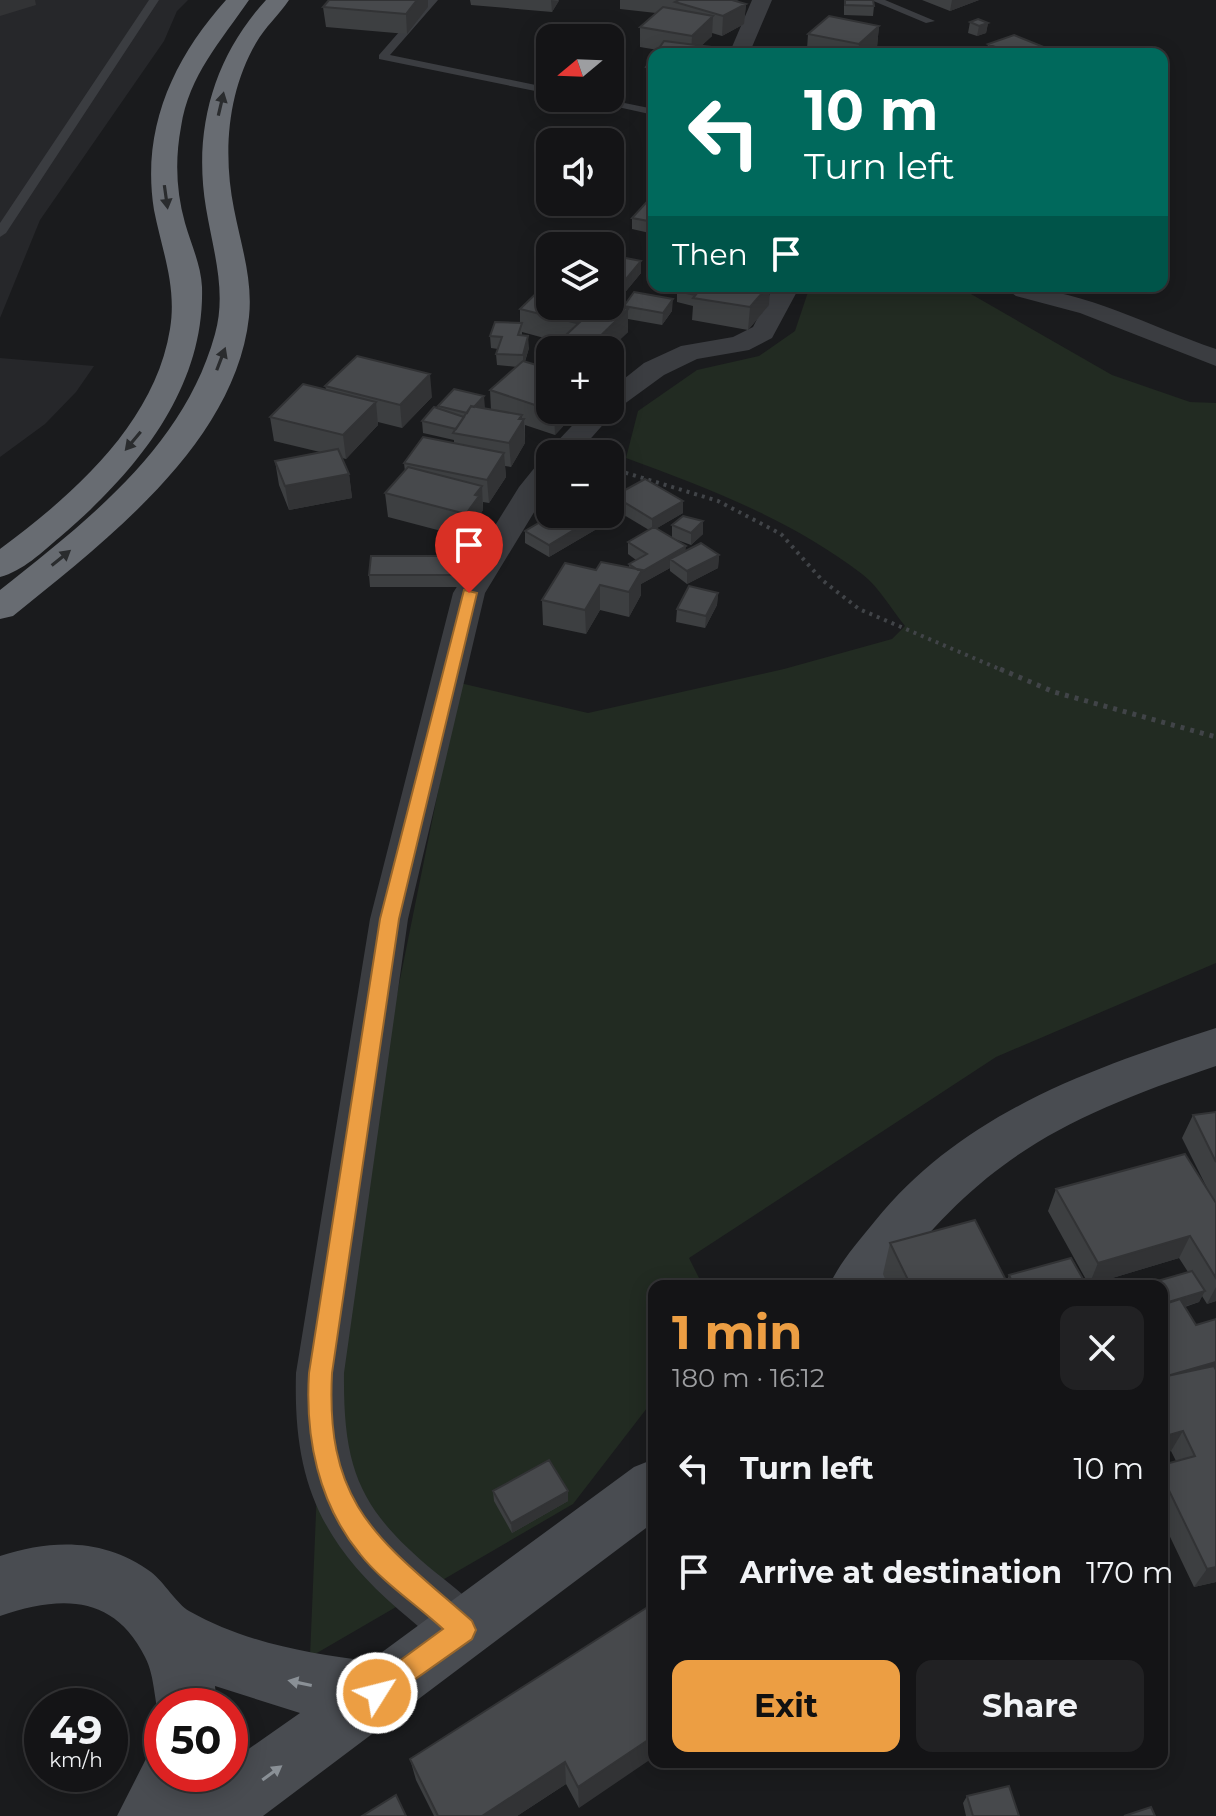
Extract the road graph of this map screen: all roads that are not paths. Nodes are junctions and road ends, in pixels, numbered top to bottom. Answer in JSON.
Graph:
{"nodes":[{"id":1,"x":154,"y":0,"type":"edge"},
{"id":2,"x":238,"y":0,"type":"edge"},
{"id":3,"x":278,"y":0,"type":"edge"},
{"id":4,"x":433,"y":0,"type":"edge"},
{"id":5,"x":762,"y":0,"type":"edge"},
{"id":6,"x":876,"y":0,"type":"edge"},
{"id":7,"x":930,"y":21,"type":"dead end"},
{"id":8,"x":742,"y":48,"type":"edge"},
{"id":9,"x":536,"y":88,"type":"edge"},
{"id":10,"x":624,"y":106,"type":"edge"},
{"id":11,"x":648,"y":111,"type":"edge"},
{"id":12,"x":0,"y":233,"type":"edge"},
{"id":13,"x":784,"y":292,"type":"edge"},
{"id":14,"x":1028,"y":292,"type":"edge"},
{"id":15,"x":1096,"y":298,"type":"edge"},
{"id":16,"x":1216,"y":358,"type":"edge"},
{"id":17,"x":624,"y":392,"type":"edge"},
{"id":18,"x":589,"y":424,"type":"edge"},
{"id":19,"x":574,"y":440,"type":"edge"},
{"id":20,"x":536,"y":484,"type":"edge"},
{"id":21,"x":0,"y":566,"type":"edge"},
{"id":22,"x":0,"y":608,"type":"edge"},
{"id":23,"x":1216,"y":1047,"type":"edge"},
{"id":24,"x":860,"y":1280,"type":"edge"},
{"id":25,"x":648,"y":1491,"type":"edge"},
{"id":26,"x":0,"y":1586,"type":"edge"},
{"id":27,"x":463,"y":1630,"type":"junction"},
{"id":28,"x":169,"y":1633,"type":"junction"},
{"id":29,"x":185,"y":1688,"type":"edge"},
{"id":30,"x":377,"y":1693,"type":"junction"},
{"id":31,"x":163,"y":1792,"type":"edge"},
{"id":32,"x":150,"y":1816,"type":"edge"},
{"id":33,"x":207,"y":1816,"type":"edge"}],
"edges":[{"from":1,"to":12,"type":"lane"},
{"from":2,"to":21,"type":"highway","one_way":true},
{"from":22,"to":3,"type":"highway","one_way":true},
{"from":4,"to":9,"type":"lane"},
{"from":5,"to":8,"type":"street"},
{"from":6,"to":7,"type":"lane"},
{"from":10,"to":11,"type":"lane"},
{"from":13,"to":17,"type":"street"},
{"from":14,"to":15,"type":"street"},
{"from":15,"to":16,"type":"street"},
{"from":18,"to":19,"type":"street"},
{"from":20,"to":27,"type":"street"},
{"from":23,"to":24,"type":"main road"},
{"from":25,"to":27,"type":"main road"},
{"from":26,"to":28,"type":"main road"},
{"from":27,"to":30,"type":"main road"},
{"from":28,"to":29,"type":"main road"},
{"from":30,"to":28,"type":"main road","one_way":true},
{"from":33,"to":30,"type":"main road","one_way":true},
{"from":31,"to":32,"type":"main road"}]}
